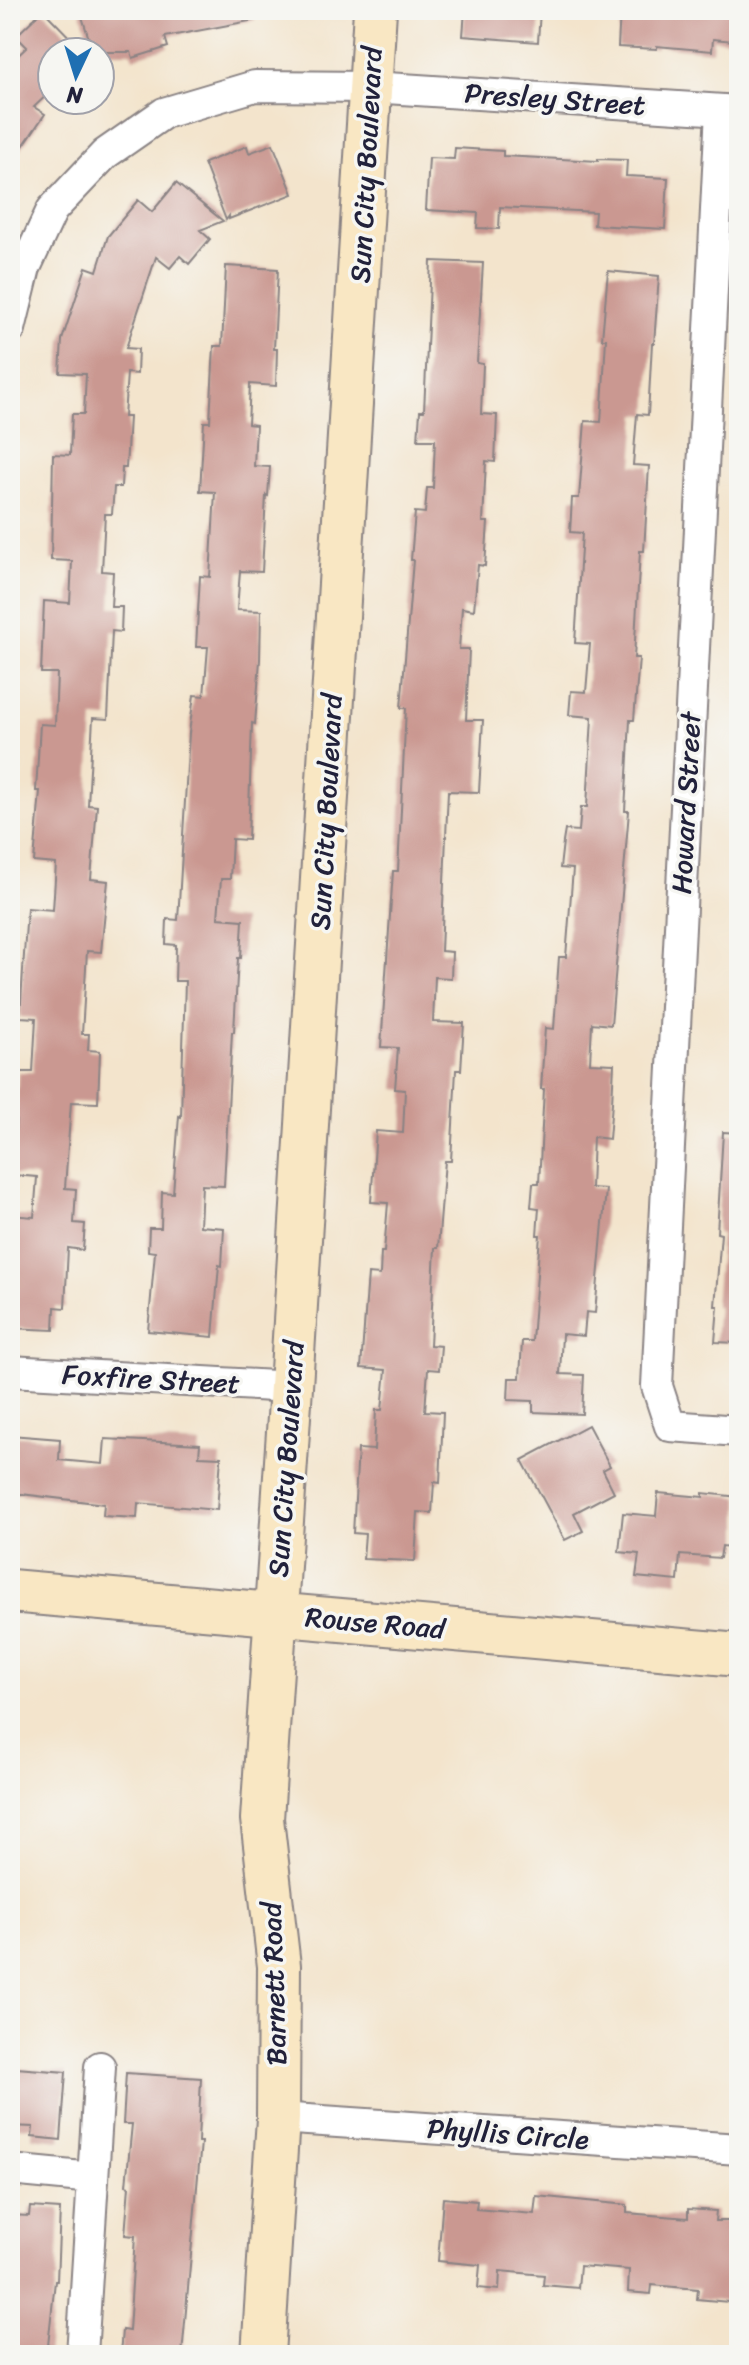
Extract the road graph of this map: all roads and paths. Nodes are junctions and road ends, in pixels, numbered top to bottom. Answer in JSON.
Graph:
{"nodes":[{"id":1,"x":375,"y":10,"type":"edge"},
{"id":2,"x":371,"y":87,"type":"junction"},
{"id":3,"x":730,"y":110,"type":"edge"},
{"id":4,"x":10,"y":329,"type":"edge"},
{"id":5,"x":10,"y":1371,"type":"edge"},
{"id":6,"x":291,"y":1387,"type":"junction"},
{"id":7,"x":739,"y":1431,"type":"edge"},
{"id":8,"x":10,"y":1591,"type":"edge"},
{"id":9,"x":276,"y":1614,"type":"junction"},
{"id":10,"x":739,"y":1655,"type":"edge"},
{"id":11,"x":100,"y":2067,"type":"dead end"},
{"id":12,"x":278,"y":2118,"type":"junction"},
{"id":13,"x":739,"y":2149,"type":"edge"},
{"id":14,"x":10,"y":2170,"type":"edge"},
{"id":15,"x":93,"y":2178,"type":"junction"},
{"id":16,"x":82,"y":2355,"type":"edge"},
{"id":17,"x":263,"y":2355,"type":"edge"}],
"edges":[{"from":1,"to":2,"type":"street","name":"Sun City Boulevard"},
{"from":2,"to":3,"type":"street","name":"Presley Street"},
{"from":2,"to":4,"type":"street","name":"Presley Street"},
{"from":2,"to":6,"type":"street","name":"Sun City Boulevard"},
{"from":3,"to":7,"type":"street","name":"Howard Street"},
{"from":5,"to":6,"type":"street","name":"Foxfire Street"},
{"from":6,"to":9,"type":"street","name":"Sun City Boulevard"},
{"from":8,"to":9,"type":"street","name":"Rouse Road"},
{"from":9,"to":10,"type":"street","name":"Rouse Road"},
{"from":9,"to":12,"type":"street","name":"Barnett Road"},
{"from":11,"to":15,"type":"street"},
{"from":12,"to":13,"type":"street","name":"Phyllis Circle"},
{"from":12,"to":17,"type":"street","name":"Barnett Road"},
{"from":14,"to":15,"type":"street"},
{"from":15,"to":16,"type":"street"}]}
